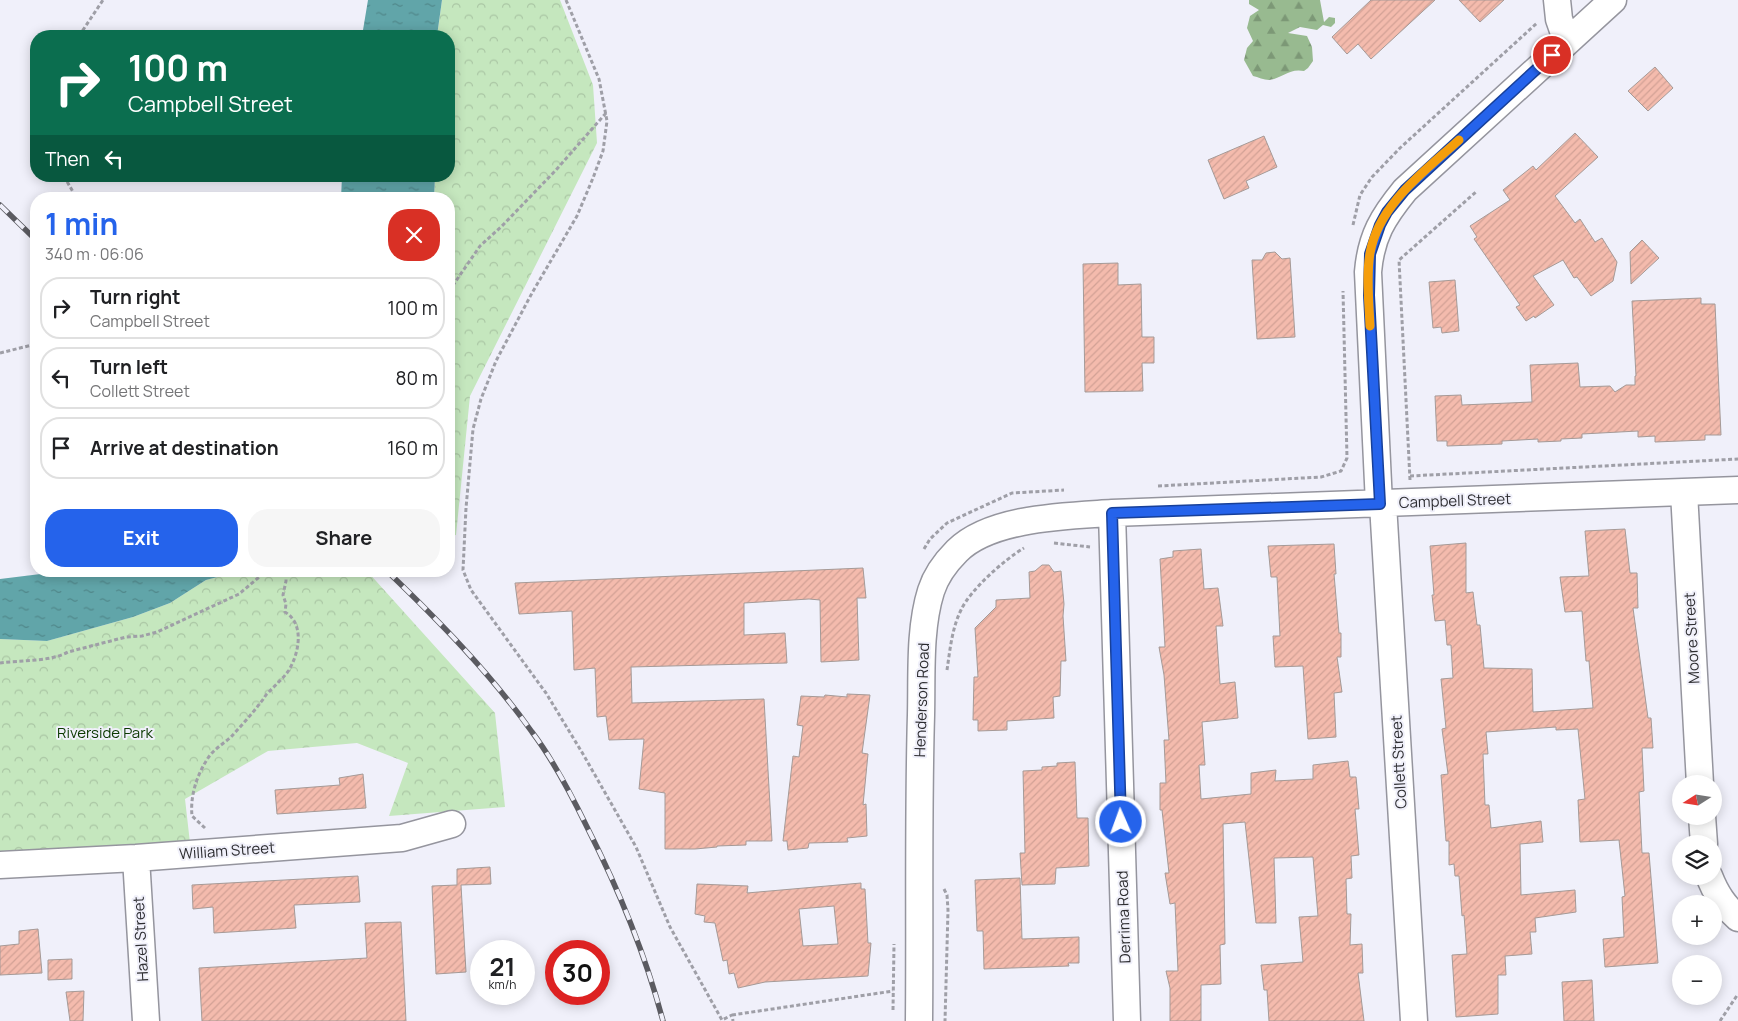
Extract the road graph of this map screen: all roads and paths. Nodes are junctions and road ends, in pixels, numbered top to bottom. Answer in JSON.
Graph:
{"nodes":[{"id":1,"x":103,"y":0,"type":"edge"},
{"id":2,"x":566,"y":0,"type":"edge"},
{"id":3,"x":1557,"y":0,"type":"edge"},
{"id":4,"x":1613,"y":0,"type":"edge"},
{"id":5,"x":83,"y":30,"type":"edge"},
{"id":6,"x":1567,"y":42,"type":"junction"},
{"id":7,"x":606,"y":112,"type":"junction"},
{"id":8,"x":1477,"y":191,"type":"dead end"},
{"id":9,"x":455,"y":282,"type":"edge"},
{"id":10,"x":30,"y":346,"type":"edge"},
{"id":11,"x":0,"y":349,"type":"edge"},
{"id":12,"x":2,"y":353,"type":"edge"},
{"id":13,"x":1738,"y":458,"type":"edge"},
{"id":14,"x":1410,"y":476,"type":"junction"},
{"id":15,"x":1738,"y":490,"type":"edge"},
{"id":16,"x":1684,"y":492,"type":"junction"},
{"id":17,"x":1411,"y":503,"type":"junction"},
{"id":18,"x":1381,"y":504,"type":"junction"},
{"id":19,"x":1112,"y":513,"type":"junction"},
{"id":20,"x":1046,"y":543,"type":"dead end"},
{"id":21,"x":1113,"y":543,"type":"junction"},
{"id":22,"x":1031,"y":545,"type":"dead end"},
{"id":23,"x":259,"y":577,"type":"edge"},
{"id":24,"x":286,"y":577,"type":"edge"},
{"id":25,"x":0,"y":662,"type":"edge"},
{"id":26,"x":946,"y":675,"type":"dead end"},
{"id":27,"x":1700,"y":775,"type":"edge"},
{"id":28,"x":452,"y":824,"type":"dead end"},
{"id":29,"x":226,"y":851,"type":"junction"},
{"id":30,"x":136,"y":858,"type":"junction"},
{"id":31,"x":0,"y":866,"type":"edge"},
{"id":32,"x":1713,"y":885,"type":"edge"},
{"id":33,"x":943,"y":887,"type":"dead end"},
{"id":34,"x":1738,"y":918,"type":"edge"},
{"id":35,"x":893,"y":991,"type":"dead end"},
{"id":36,"x":1738,"y":994,"type":"edge"},
{"id":37,"x":732,"y":1015,"type":"junction"},
{"id":38,"x":146,"y":1021,"type":"edge"},
{"id":39,"x":733,"y":1021,"type":"edge"},
{"id":40,"x":913,"y":1021,"type":"edge"},
{"id":41,"x":919,"y":1021,"type":"edge"},
{"id":42,"x":945,"y":1021,"type":"edge"},
{"id":43,"x":1126,"y":1021,"type":"edge"},
{"id":44,"x":1414,"y":1021,"type":"edge"},
{"id":45,"x":1720,"y":1021,"type":"edge"}],
"edges":[{"from":1,"to":5,"type":"path"},
{"from":2,"to":7,"type":"path"},
{"from":3,"to":6,"type":"street"},
{"from":4,"to":6,"type":"street","name":"Collett Street"},
{"from":6,"to":18,"type":"street","name":"Collett Street"},
{"from":7,"to":9,"type":"path"},
{"from":7,"to":37,"type":"path"},
{"from":8,"to":14,"type":"path"},
{"from":10,"to":12,"type":"path"},
{"from":11,"to":12,"type":"path"},
{"from":13,"to":14,"type":"path"},
{"from":14,"to":17,"type":"path"},
{"from":15,"to":16,"type":"street","name":"Campbell Street"},
{"from":16,"to":17,"type":"street","name":"Campbell Street"},
{"from":16,"to":27,"type":"street","name":"Moore Street"},
{"from":17,"to":18,"type":"street","name":"Campbell Street"},
{"from":18,"to":19,"type":"street","name":"Campbell Street"},
{"from":18,"to":44,"type":"street","name":"Collett Street"},
{"from":19,"to":21,"type":"street","name":"Derrima Road"},
{"from":19,"to":41,"type":"street","name":"Henderson Road"},
{"from":20,"to":21,"type":"path"},
{"from":21,"to":43,"type":"street","name":"Derrima Road"},
{"from":22,"to":26,"type":"path"},
{"from":23,"to":25,"type":"path"},
{"from":24,"to":29,"type":"path"},
{"from":28,"to":29,"type":"street","name":"William Street"},
{"from":29,"to":30,"type":"street","name":"William Street"},
{"from":30,"to":31,"type":"street","name":"William Street"},
{"from":30,"to":38,"type":"street","name":"Hazel Street"},
{"from":32,"to":34,"type":"street"},
{"from":33,"to":42,"type":"path"},
{"from":35,"to":37,"type":"path"},
{"from":36,"to":45,"type":"path"},
{"from":37,"to":39,"type":"path"},
{"from":40,"to":41,"type":"street"}]}
